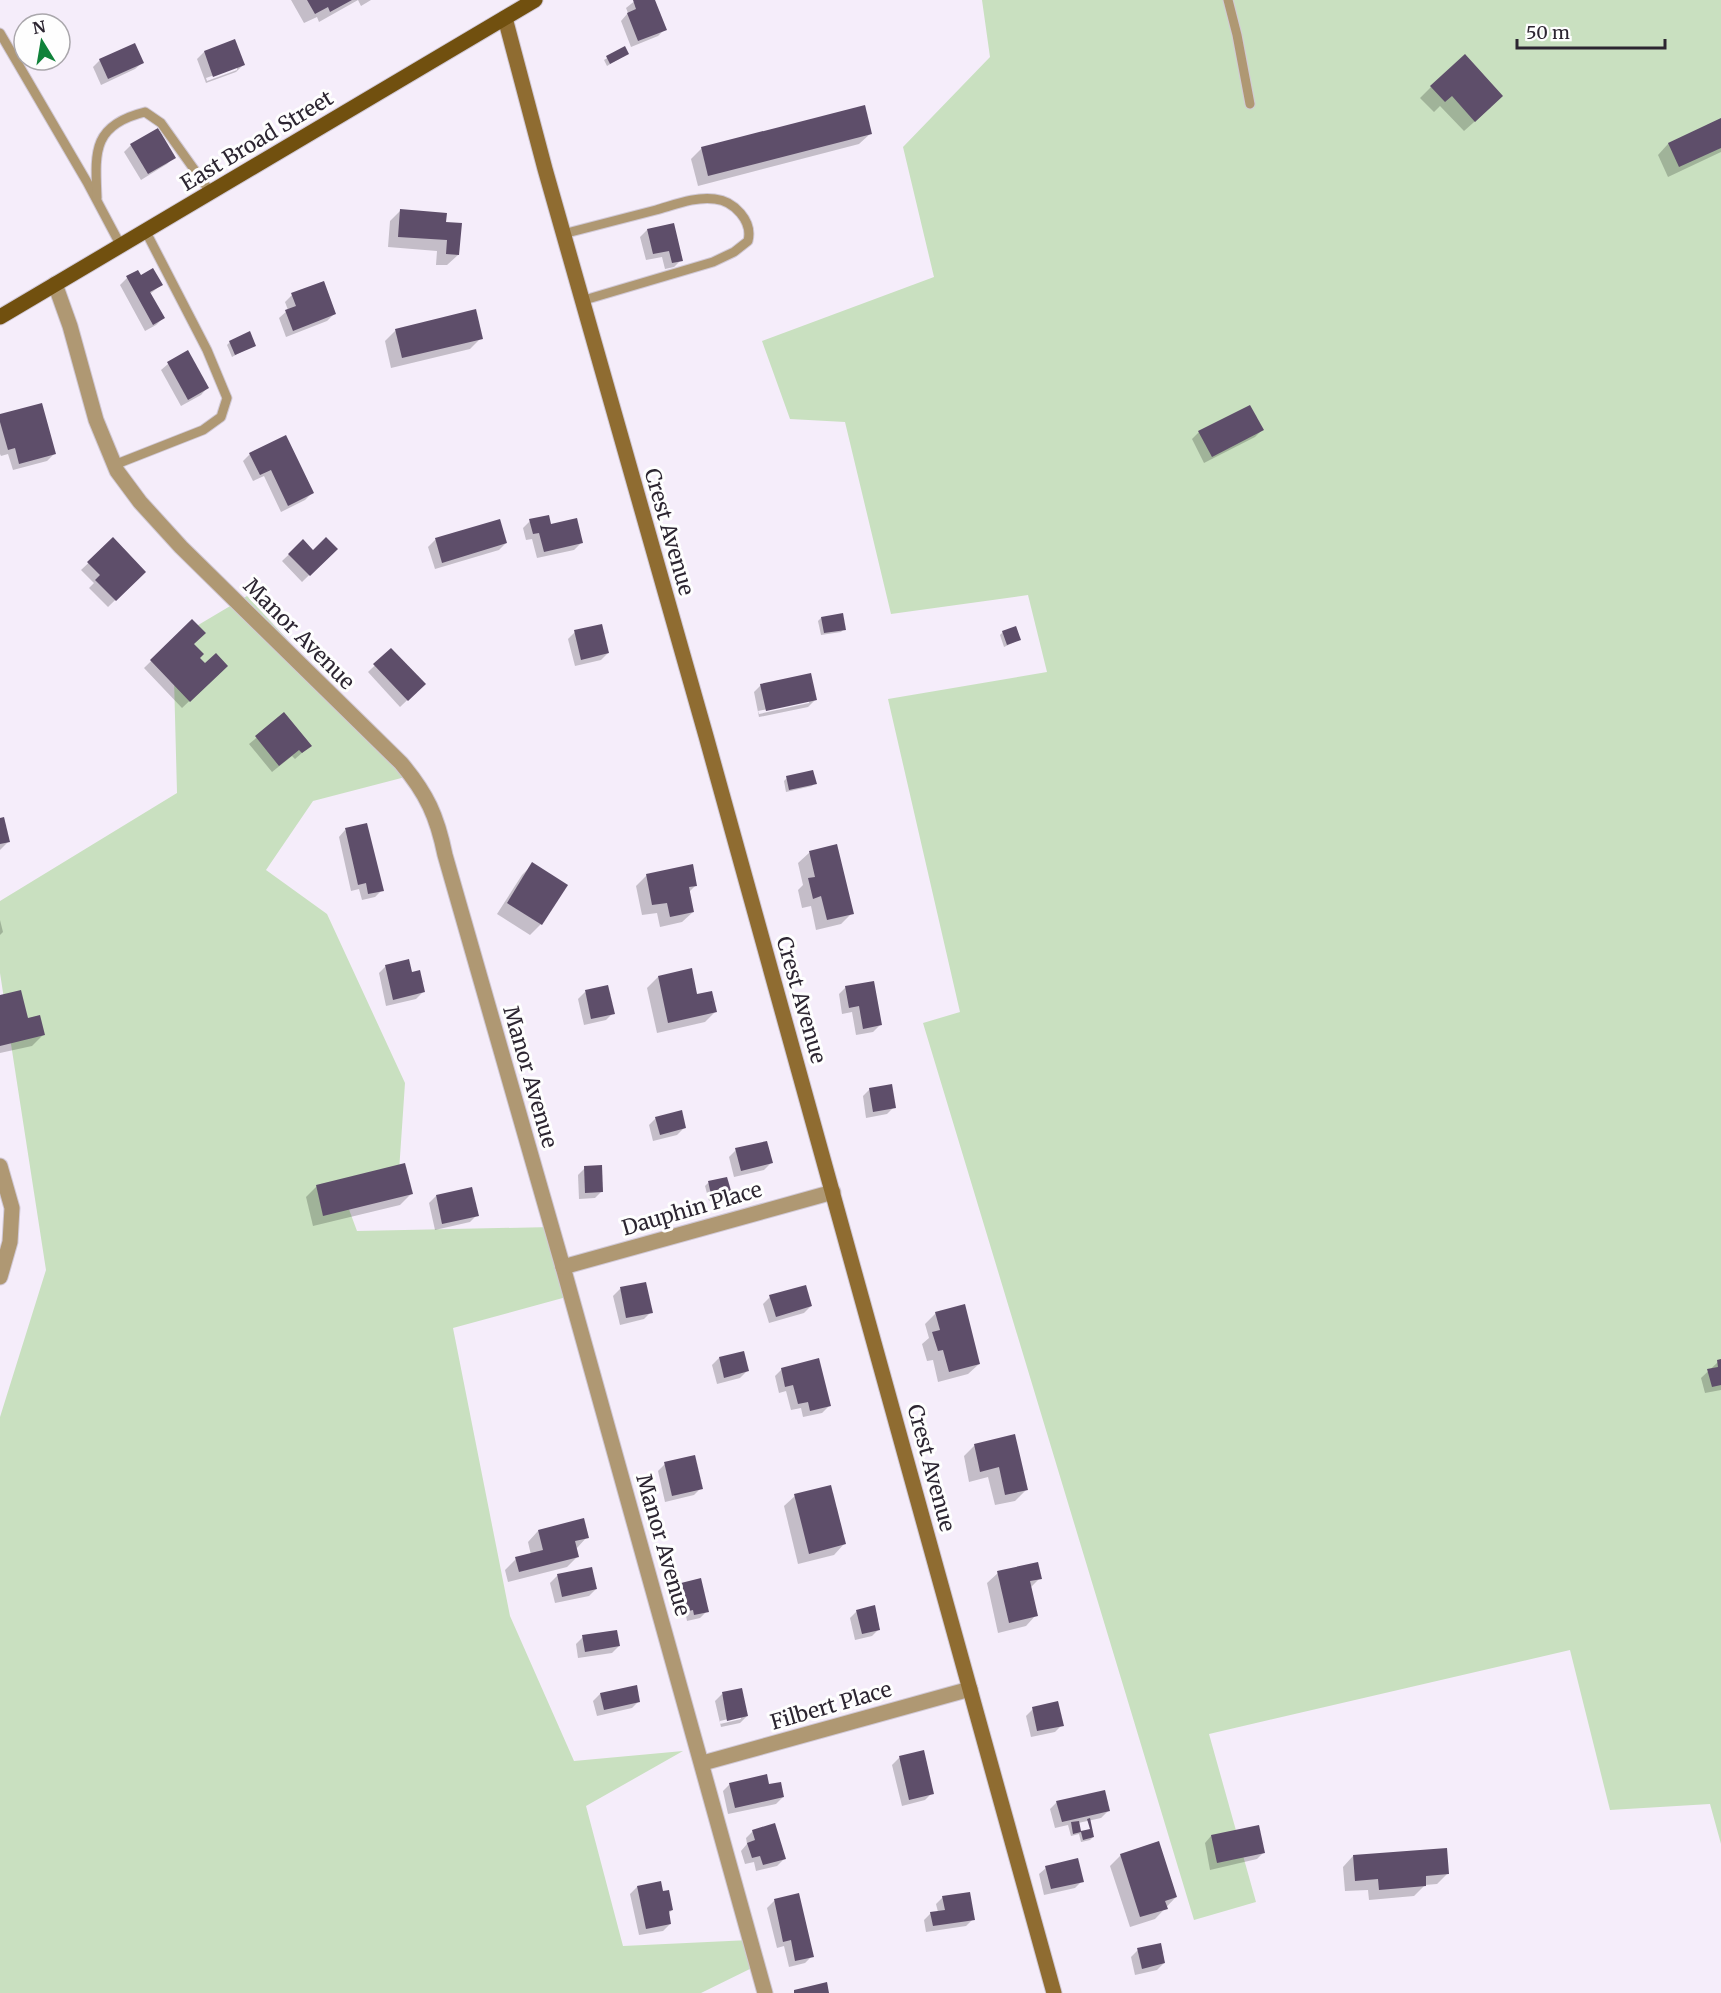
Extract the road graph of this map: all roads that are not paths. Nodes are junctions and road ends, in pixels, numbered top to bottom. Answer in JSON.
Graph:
{"nodes":[{"id":1,"x":535,"y":0,"type":"edge"},
{"id":2,"x":1228,"y":0,"type":"edge"},
{"id":3,"x":505,"y":18,"type":"junction"},
{"id":4,"x":0,"y":33,"type":"edge"},
{"id":5,"x":1250,"y":104,"type":"dead end"},
{"id":6,"x":211,"y":193,"type":"junction"},
{"id":7,"x":97,"y":201,"type":"junction"},
{"id":8,"x":146,"y":232,"type":"junction"},
{"id":9,"x":563,"y":234,"type":"junction"},
{"id":10,"x":121,"y":246,"type":"junction"},
{"id":11,"x":55,"y":284,"type":"junction"},
{"id":12,"x":582,"y":301,"type":"junction"},
{"id":13,"x":0,"y":317,"type":"edge"},
{"id":14,"x":114,"y":465,"type":"junction"},
{"id":15,"x":0,"y":1166,"type":"edge"},
{"id":16,"x":833,"y":1192,"type":"junction"},
{"id":17,"x":563,"y":1267,"type":"junction"},
{"id":18,"x":0,"y":1277,"type":"edge"},
{"id":19,"x":970,"y":1689,"type":"junction"},
{"id":20,"x":702,"y":1763,"type":"junction"},
{"id":21,"x":765,"y":1993,"type":"edge"},
{"id":22,"x":1054,"y":1993,"type":"edge"}],
"edges":[{"from":1,"to":3,"type":"main road","name":"East Broad Street"},
{"from":2,"to":5,"type":"lane"},
{"from":3,"to":6,"type":"main road","name":"East Broad Street"},
{"from":3,"to":9,"type":"street","name":"Crest Avenue"},
{"from":4,"to":7,"type":"lane"},
{"from":6,"to":7,"type":"lane"},
{"from":6,"to":8,"type":"main road","name":"East Broad Street"},
{"from":7,"to":10,"type":"lane"},
{"from":8,"to":10,"type":"main road","name":"East Broad Street"},
{"from":8,"to":14,"type":"lane"},
{"from":9,"to":12,"type":"street","name":"Crest Avenue"},
{"from":9,"to":12,"type":"lane"},
{"from":10,"to":11,"type":"main road","name":"East Broad Street"},
{"from":11,"to":13,"type":"main road","name":"East Broad Street"},
{"from":11,"to":14,"type":"street","name":"Manor Avenue"},
{"from":12,"to":16,"type":"street","name":"Crest Avenue"},
{"from":14,"to":17,"type":"street","name":"Manor Avenue"},
{"from":15,"to":18,"type":"street"},
{"from":16,"to":17,"type":"street","name":"Dauphin Place"},
{"from":16,"to":19,"type":"street","name":"Crest Avenue"},
{"from":17,"to":20,"type":"street","name":"Manor Avenue"},
{"from":19,"to":20,"type":"street","name":"Filbert Place"},
{"from":19,"to":22,"type":"street","name":"Crest Avenue"},
{"from":20,"to":21,"type":"street","name":"Manor Avenue"}]}
